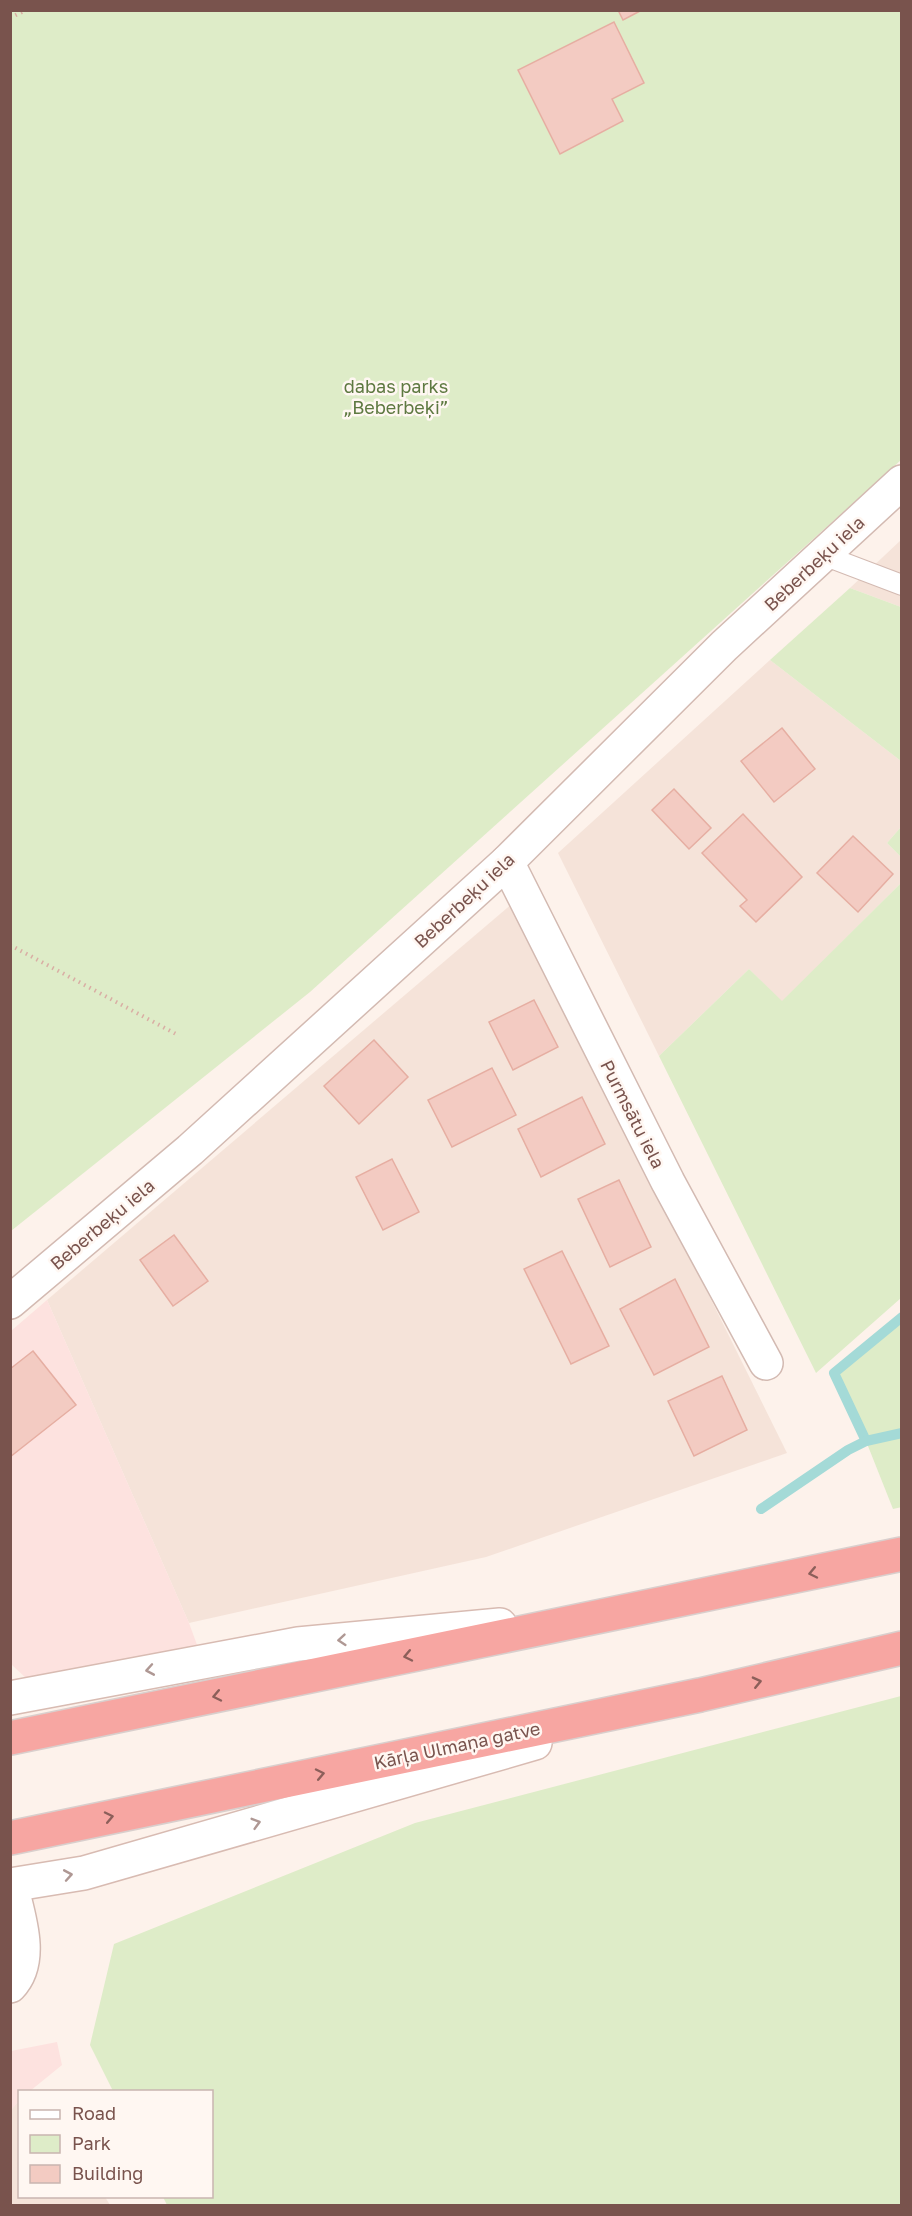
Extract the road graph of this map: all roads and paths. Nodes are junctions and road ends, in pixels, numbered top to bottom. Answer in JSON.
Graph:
{"nodes":[{"id":1,"x":26,"y":10,"type":"edge"},
{"id":2,"x":10,"y":18,"type":"edge"},
{"id":3,"x":902,"y":482,"type":"edge"},
{"id":4,"x":823,"y":555,"type":"junction"},
{"id":5,"x":902,"y":585,"type":"edge"},
{"id":6,"x":507,"y":862,"type":"junction"},
{"id":7,"x":10,"y":945,"type":"edge"},
{"id":8,"x":176,"y":1034,"type":"dead end"},
{"id":9,"x":10,"y":1302,"type":"edge"},
{"id":10,"x":766,"y":1363,"type":"dead end"},
{"id":11,"x":902,"y":1554,"type":"edge"},
{"id":12,"x":610,"y":1615,"type":"junction"},
{"id":13,"x":902,"y":1648,"type":"edge"},
{"id":14,"x":700,"y":1695,"type":"junction"},
{"id":15,"x":10,"y":1698,"type":"edge"},
{"id":16,"x":10,"y":1738,"type":"edge"},
{"id":17,"x":10,"y":1838,"type":"edge"},
{"id":18,"x":11,"y":1885,"type":"edge"},
{"id":19,"x":10,"y":1986,"type":"edge"}],
"edges":[{"from":1,"to":2,"type":"path"},
{"from":3,"to":4,"type":"street","name":"Beberbeķu iela"},
{"from":4,"to":5,"type":"lane"},
{"from":4,"to":6,"type":"street","name":"Beberbeķu iela"},
{"from":6,"to":9,"type":"street","name":"Beberbeķu iela"},
{"from":6,"to":10,"type":"street","name":"Purmsātu iela"},
{"from":7,"to":8,"type":"path"},
{"from":11,"to":12,"type":"highway","one_way":true},
{"from":12,"to":15,"type":"street","one_way":true},
{"from":12,"to":16,"type":"highway","one_way":true},
{"from":14,"to":13,"type":"highway","name":"Kārļa Ulmaņa gatve","one_way":true},
{"from":17,"to":14,"type":"highway","name":"Kārļa Ulmaņa gatve","one_way":true},
{"from":18,"to":14,"type":"street","one_way":true},
{"from":18,"to":19,"type":"street"}]}
